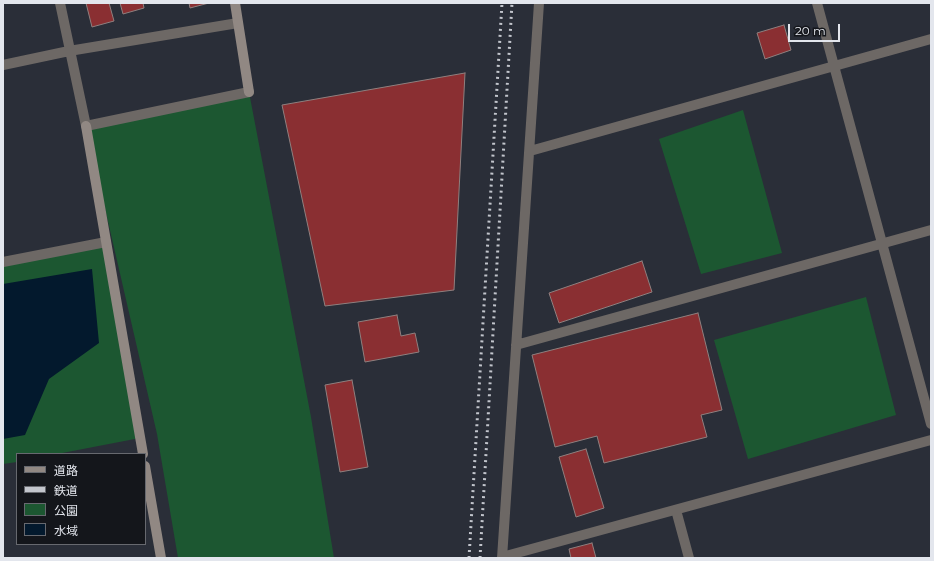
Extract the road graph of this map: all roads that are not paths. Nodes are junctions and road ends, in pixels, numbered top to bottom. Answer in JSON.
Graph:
{"nodes":[{"id":1,"x":60,"y":3,"type":"edge"},
{"id":2,"x":235,"y":3,"type":"edge"},
{"id":3,"x":539,"y":3,"type":"edge"},
{"id":4,"x":817,"y":3,"type":"edge"},
{"id":5,"x":238,"y":23,"type":"junction"},
{"id":6,"x":931,"y":39,"type":"edge"},
{"id":7,"x":69,"y":51,"type":"junction"},
{"id":8,"x":3,"y":65,"type":"edge"},
{"id":9,"x":834,"y":65,"type":"junction"},
{"id":10,"x":86,"y":126,"type":"junction"},
{"id":11,"x":530,"y":151,"type":"junction"},
{"id":12,"x":931,"y":230,"type":"edge"},
{"id":13,"x":106,"y":242,"type":"junction"},
{"id":14,"x":883,"y":244,"type":"junction"},
{"id":15,"x":3,"y":262,"type":"edge"},
{"id":16,"x":516,"y":345,"type":"junction"},
{"id":17,"x":931,"y":424,"type":"edge"},
{"id":18,"x":931,"y":440,"type":"edge"},
{"id":19,"x":143,"y":453,"type":"edge"},
{"id":20,"x":146,"y":472,"type":"edge"},
{"id":21,"x":676,"y":510,"type":"junction"},
{"id":22,"x":161,"y":558,"type":"edge"},
{"id":23,"x":502,"y":558,"type":"edge"},
{"id":24,"x":689,"y":558,"type":"edge"}],
"edges":[{"from":1,"to":7,"type":"street"},
{"from":2,"to":5,"type":"street"},
{"from":3,"to":11,"type":"street"},
{"from":4,"to":9,"type":"street"},
{"from":5,"to":7,"type":"street"},
{"from":5,"to":10,"type":"street"},
{"from":6,"to":9,"type":"street"},
{"from":7,"to":8,"type":"street"},
{"from":7,"to":10,"type":"street"},
{"from":9,"to":11,"type":"street"},
{"from":9,"to":14,"type":"street"},
{"from":10,"to":13,"type":"street"},
{"from":11,"to":16,"type":"street"},
{"from":12,"to":14,"type":"street"},
{"from":13,"to":15,"type":"street"},
{"from":13,"to":19,"type":"street"},
{"from":14,"to":16,"type":"street"},
{"from":14,"to":17,"type":"street"},
{"from":16,"to":23,"type":"street"},
{"from":18,"to":21,"type":"street"},
{"from":20,"to":22,"type":"street"},
{"from":21,"to":23,"type":"street"},
{"from":21,"to":24,"type":"street"}]}
